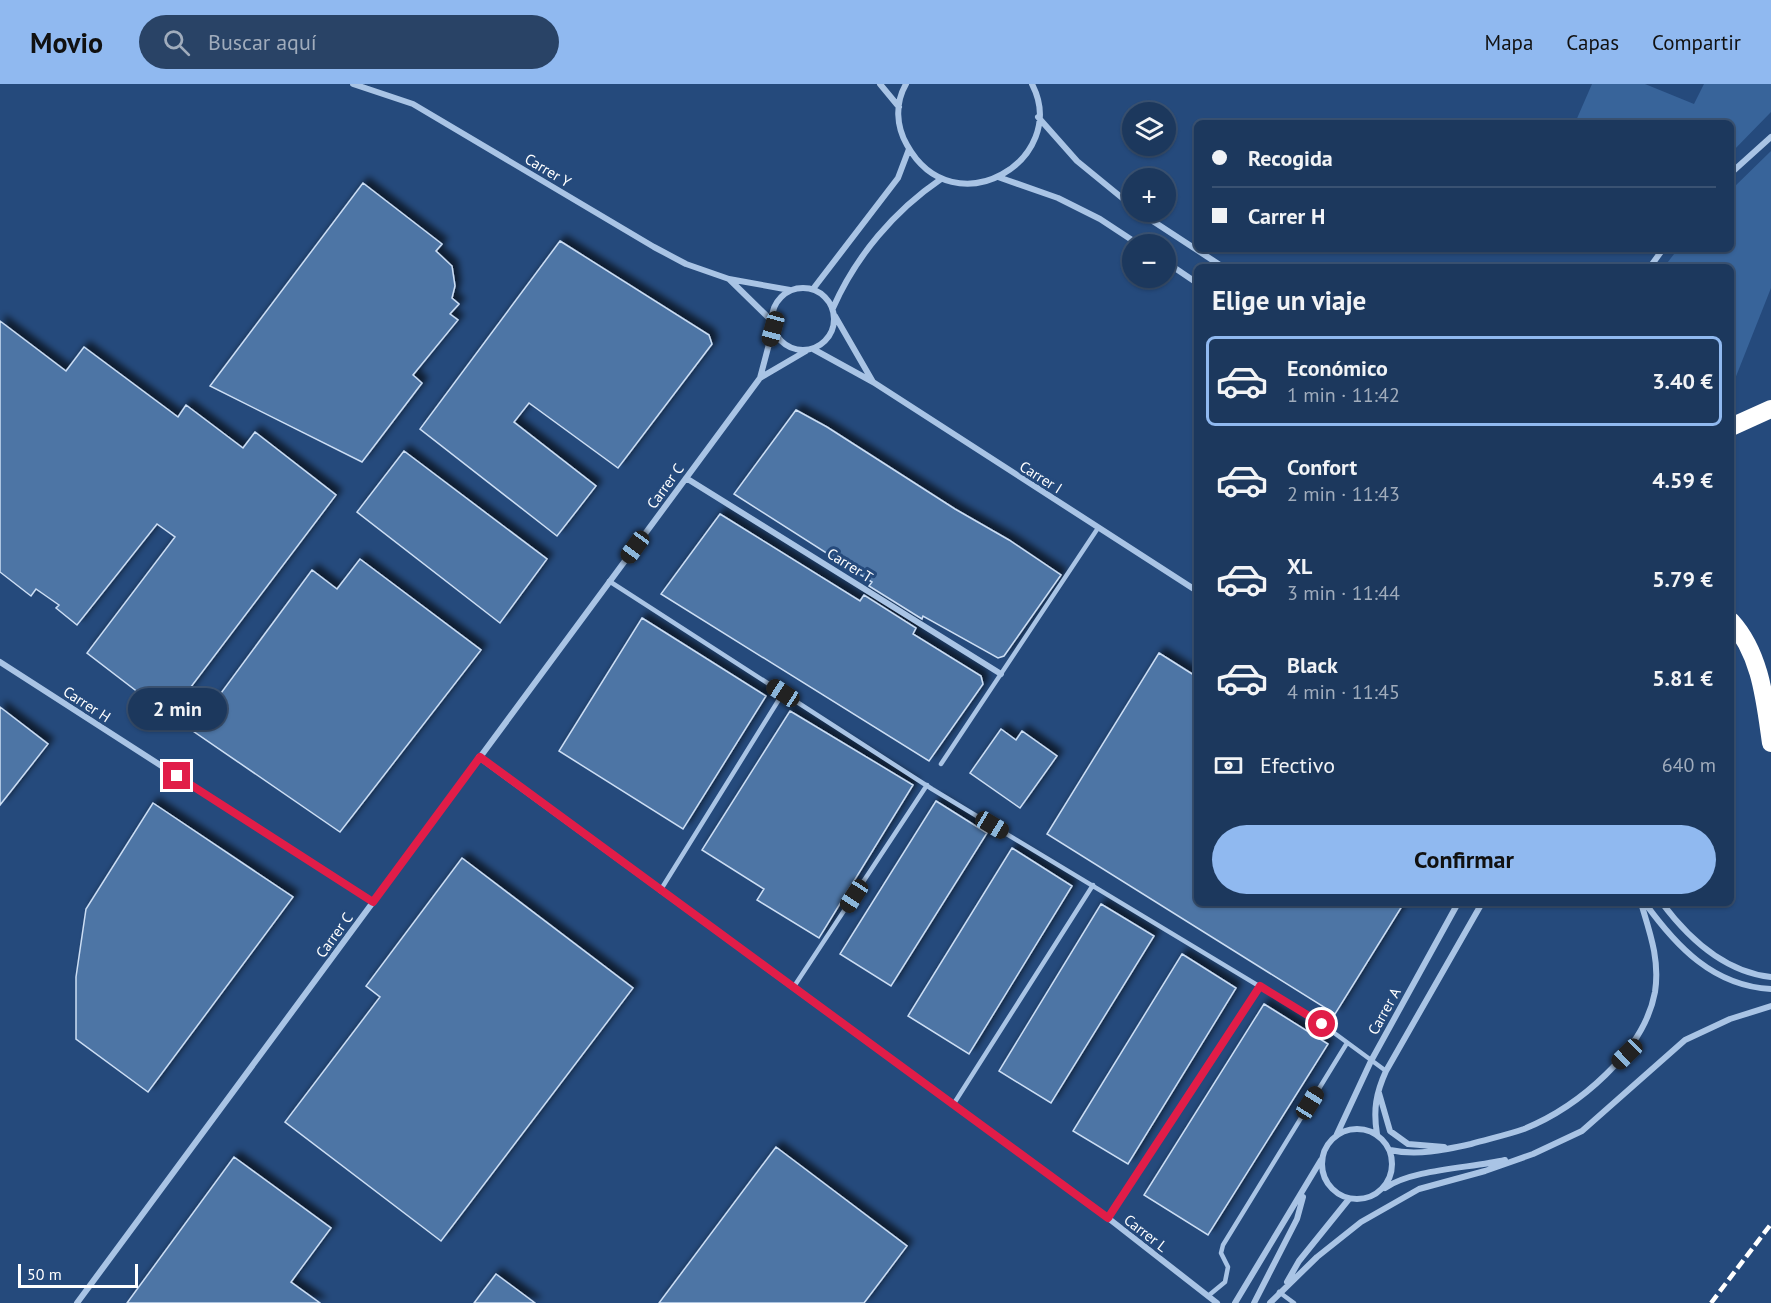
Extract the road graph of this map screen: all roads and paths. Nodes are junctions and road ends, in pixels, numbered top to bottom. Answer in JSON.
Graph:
{"nodes":[{"id":1,"x":353,"y":84,"type":"edge"},
{"id":2,"x":880,"y":84,"type":"edge"},
{"id":3,"x":906,"y":84,"type":"edge"},
{"id":4,"x":1032,"y":84,"type":"edge"},
{"id":5,"x":899,"y":107,"type":"junction"},
{"id":6,"x":1038,"y":117,"type":"junction"},
{"id":7,"x":1771,"y":137,"type":"edge"},
{"id":8,"x":909,"y":149,"type":"junction"},
{"id":9,"x":1734,"y":170,"type":"edge"},
{"id":10,"x":998,"y":177,"type":"junction"},
{"id":11,"x":941,"y":179,"type":"junction"},
{"id":12,"x":1122,"y":198,"type":"edge"},
{"id":13,"x":1154,"y":222,"type":"edge"},
{"id":14,"x":1123,"y":234,"type":"edge"},
{"id":15,"x":1194,"y":248,"type":"edge"},
{"id":16,"x":1200,"y":252,"type":"edge"},
{"id":17,"x":1218,"y":264,"type":"edge"},
{"id":18,"x":1176,"y":269,"type":"edge"},
{"id":19,"x":729,"y":279,"type":"junction"},
{"id":20,"x":1194,"y":281,"type":"edge"},
{"id":21,"x":813,"y":289,"type":"junction"},
{"id":22,"x":790,"y":290,"type":"junction"},
{"id":23,"x":833,"y":308,"type":"junction"},
{"id":24,"x":835,"y":316,"type":"junction"},
{"id":25,"x":772,"y":325,"type":"junction"},
{"id":26,"x":810,"y":350,"type":"junction"},
{"id":27,"x":759,"y":378,"type":"junction"},
{"id":28,"x":873,"y":382,"type":"junction"},
{"id":29,"x":1771,"y":409,"type":"edge"},
{"id":30,"x":1734,"y":426,"type":"edge"},
{"id":31,"x":686,"y":478,"type":"junction"},
{"id":32,"x":1098,"y":528,"type":"junction"},
{"id":33,"x":609,"y":581,"type":"junction"},
{"id":34,"x":1194,"y":589,"type":"edge"},
{"id":35,"x":1734,"y":624,"type":"edge"},
{"id":36,"x":0,"y":662,"type":"edge"},
{"id":37,"x":1001,"y":674,"type":"junction"},
{"id":38,"x":783,"y":693,"type":"junction"},
{"id":39,"x":1771,"y":743,"type":"edge"},
{"id":40,"x":480,"y":757,"type":"junction"},
{"id":41,"x":940,"y":764,"type":"dead end"},
{"id":42,"x":927,"y":785,"type":"junction"},
{"id":43,"x":1093,"y":885,"type":"junction"},
{"id":44,"x":660,"y":891,"type":"junction"},
{"id":45,"x":373,"y":902,"type":"junction"},
{"id":46,"x":1456,"y":906,"type":"edge"},
{"id":47,"x":1480,"y":906,"type":"edge"},
{"id":48,"x":1644,"y":906,"type":"edge"},
{"id":49,"x":1645,"y":906,"type":"edge"},
{"id":50,"x":1664,"y":906,"type":"edge"},
{"id":51,"x":1771,"y":977,"type":"edge"},
{"id":52,"x":1260,"y":986,"type":"junction"},
{"id":53,"x":793,"y":988,"type":"junction"},
{"id":54,"x":1771,"y":989,"type":"edge"},
{"id":55,"x":1771,"y":1006,"type":"edge"},
{"id":56,"x":1347,"y":1043,"type":"junction"},
{"id":57,"x":1371,"y":1061,"type":"junction"},
{"id":58,"x":1386,"y":1071,"type":"junction"},
{"id":59,"x":1378,"y":1089,"type":"junction"},
{"id":60,"x":953,"y":1105,"type":"junction"},
{"id":61,"x":1337,"y":1134,"type":"junction"},
{"id":62,"x":1377,"y":1134,"type":"junction"},
{"id":63,"x":1450,"y":1149,"type":"junction"},
{"id":64,"x":1390,"y":1150,"type":"junction"},
{"id":65,"x":1533,"y":1154,"type":"junction"},
{"id":66,"x":1322,"y":1160,"type":"junction"},
{"id":67,"x":1304,"y":1191,"type":"junction"},
{"id":68,"x":1379,"y":1192,"type":"junction"},
{"id":69,"x":1349,"y":1199,"type":"junction"},
{"id":70,"x":1108,"y":1218,"type":"junction"},
{"id":71,"x":1282,"y":1290,"type":"junction"},
{"id":72,"x":1208,"y":1296,"type":"junction"},
{"id":73,"x":77,"y":1303,"type":"edge"},
{"id":74,"x":1217,"y":1303,"type":"edge"},
{"id":75,"x":1235,"y":1303,"type":"edge"},
{"id":76,"x":1254,"y":1303,"type":"edge"},
{"id":77,"x":1270,"y":1303,"type":"edge"},
{"id":78,"x":1294,"y":1303,"type":"edge"}],
"edges":[{"from":1,"to":19,"type":"street","name":"Carrer Y"},
{"from":2,"to":5,"type":"street"},
{"from":3,"to":5,"type":"street"},
{"from":4,"to":6,"type":"street"},
{"from":5,"to":8,"type":"street"},
{"from":6,"to":10,"type":"street"},
{"from":6,"to":12,"type":"street"},
{"from":7,"to":9,"type":"street"},
{"from":8,"to":11,"type":"street"},
{"from":8,"to":21,"type":"street"},
{"from":10,"to":11,"type":"street"},
{"from":10,"to":14,"type":"street"},
{"from":11,"to":23,"type":"street"},
{"from":13,"to":15,"type":"street"},
{"from":16,"to":17,"type":"street"},
{"from":18,"to":20,"type":"street"},
{"from":19,"to":22,"type":"street","name":"Carrer Y"},
{"from":19,"to":25,"type":"street","name":"Carrer Y"},
{"from":21,"to":22,"type":"street"},
{"from":21,"to":23,"type":"street"},
{"from":22,"to":25,"type":"street"},
{"from":23,"to":24,"type":"street"},
{"from":24,"to":26,"type":"street"},
{"from":24,"to":28,"type":"street","name":"Carrer I"},
{"from":25,"to":26,"type":"street"},
{"from":25,"to":27,"type":"street","name":"Carrer C"},
{"from":26,"to":27,"type":"street","name":"Carrer C"},
{"from":26,"to":28,"type":"street","name":"Carrer I"},
{"from":27,"to":31,"type":"street","name":"Carrer C"},
{"from":28,"to":32,"type":"street","name":"Carrer I"},
{"from":29,"to":30,"type":"highway"},
{"from":31,"to":33,"type":"street","name":"Carrer C"},
{"from":31,"to":37,"type":"street","name":"Carrer T"},
{"from":32,"to":34,"type":"street","name":"Carrer I"},
{"from":32,"to":37,"type":"lane"},
{"from":33,"to":38,"type":"lane"},
{"from":33,"to":40,"type":"street","name":"Carrer C"},
{"from":35,"to":39,"type":"highway"},
{"from":36,"to":45,"type":"street","name":"Carrer H"},
{"from":37,"to":41,"type":"lane"},
{"from":38,"to":42,"type":"lane"},
{"from":38,"to":44,"type":"lane"},
{"from":40,"to":44,"type":"street","name":"Carrer L"},
{"from":40,"to":45,"type":"street","name":"Carrer C"},
{"from":42,"to":43,"type":"lane"},
{"from":42,"to":53,"type":"lane"},
{"from":43,"to":52,"type":"lane"},
{"from":43,"to":60,"type":"lane"},
{"from":44,"to":53,"type":"street","name":"Carrer L"},
{"from":45,"to":73,"type":"street","name":"Carrer C"},
{"from":46,"to":57,"type":"street","name":"Carrer A"},
{"from":47,"to":58,"type":"street"},
{"from":48,"to":63,"type":"street"},
{"from":49,"to":54,"type":"street"},
{"from":50,"to":51,"type":"street"},
{"from":52,"to":56,"type":"lane"},
{"from":52,"to":70,"type":"lane"},
{"from":53,"to":60,"type":"street","name":"Carrer L"},
{"from":55,"to":65,"type":"street"},
{"from":56,"to":57,"type":"lane"},
{"from":56,"to":72,"type":"lane"},
{"from":57,"to":58,"type":"lane"},
{"from":57,"to":61,"type":"street","name":"Carrer A"},
{"from":58,"to":59,"type":"street"},
{"from":59,"to":62,"type":"street"},
{"from":59,"to":63,"type":"street"},
{"from":60,"to":70,"type":"street","name":"Carrer L"},
{"from":61,"to":62,"type":"street"},
{"from":61,"to":66,"type":"street"},
{"from":62,"to":64,"type":"street"},
{"from":63,"to":64,"type":"street"},
{"from":64,"to":68,"type":"street"},
{"from":65,"to":68,"type":"street"},
{"from":65,"to":71,"type":"street"},
{"from":66,"to":67,"type":"street"},
{"from":66,"to":69,"type":"street"},
{"from":67,"to":75,"type":"street"},
{"from":67,"to":76,"type":"street"},
{"from":68,"to":69,"type":"street"},
{"from":69,"to":71,"type":"street"},
{"from":70,"to":72,"type":"street","name":"Carrer L"},
{"from":71,"to":77,"type":"street"},
{"from":71,"to":78,"type":"lane"},
{"from":72,"to":74,"type":"street","name":"Carrer L"}]}
